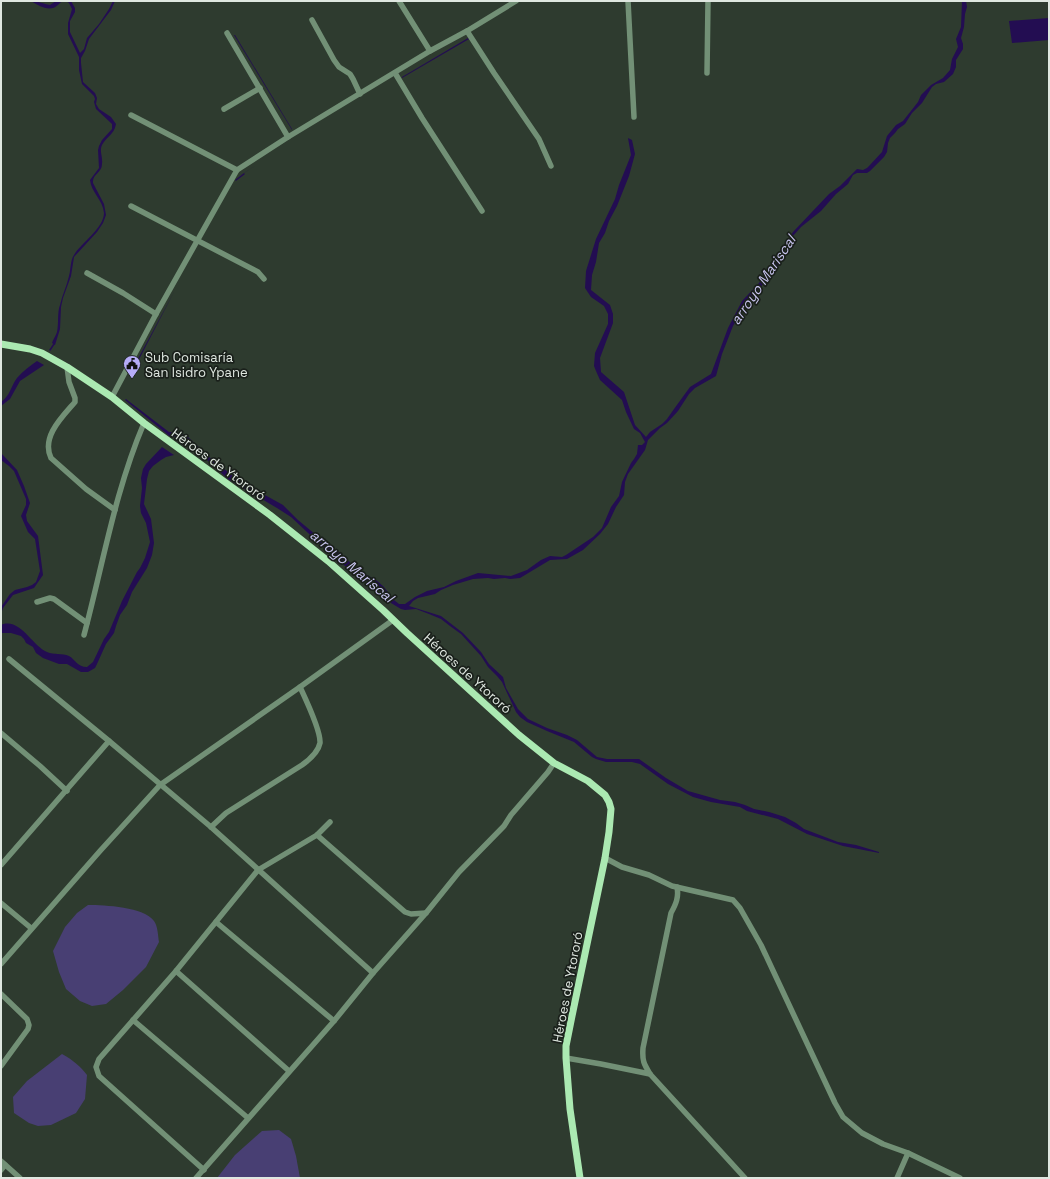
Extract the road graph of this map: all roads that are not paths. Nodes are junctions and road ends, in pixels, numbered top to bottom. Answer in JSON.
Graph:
{"nodes":[{"id":1,"x":399,"y":1,"type":"edge"},
{"id":2,"x":516,"y":1,"type":"edge"},
{"id":3,"x":628,"y":1,"type":"edge"},
{"id":4,"x":708,"y":1,"type":"edge"},
{"id":5,"x":312,"y":20,"type":"dead end"},
{"id":6,"x":467,"y":31,"type":"junction"},
{"id":7,"x":227,"y":33,"type":"dead end"},
{"id":8,"x":430,"y":51,"type":"junction"},
{"id":9,"x":395,"y":73,"type":"junction"},
{"id":10,"x":707,"y":73,"type":"dead end"},
{"id":11,"x":260,"y":88,"type":"junction"},
{"id":12,"x":360,"y":94,"type":"junction"},
{"id":13,"x":224,"y":109,"type":"dead end"},
{"id":14,"x":131,"y":115,"type":"dead end"},
{"id":15,"x":634,"y":117,"type":"dead end"},
{"id":16,"x":288,"y":137,"type":"junction"},
{"id":17,"x":552,"y":166,"type":"dead end"},
{"id":18,"x":237,"y":170,"type":"junction"},
{"id":19,"x":131,"y":206,"type":"dead end"},
{"id":20,"x":482,"y":211,"type":"dead end"},
{"id":21,"x":197,"y":240,"type":"junction"},
{"id":22,"x":87,"y":273,"type":"dead end"},
{"id":23,"x":264,"y":279,"type":"dead end"},
{"id":24,"x":156,"y":314,"type":"junction"},
{"id":25,"x":1,"y":344,"type":"edge"},
{"id":26,"x":67,"y":367,"type":"junction"},
{"id":27,"x":112,"y":397,"type":"junction"},
{"id":28,"x":144,"y":423,"type":"junction"},
{"id":29,"x":115,"y":510,"type":"junction"},
{"id":30,"x":37,"y":602,"type":"dead end"},
{"id":31,"x":393,"y":620,"type":"junction"},
{"id":32,"x":87,"y":623,"type":"junction"},
{"id":33,"x":84,"y":635,"type":"dead end"},
{"id":34,"x":9,"y":659,"type":"dead end"},
{"id":35,"x":300,"y":687,"type":"junction"},
{"id":36,"x":1,"y":732,"type":"edge"},
{"id":37,"x":110,"y":741,"type":"junction"},
{"id":38,"x":554,"y":763,"type":"junction"},
{"id":39,"x":160,"y":785,"type":"junction"},
{"id":40,"x":67,"y":791,"type":"junction"},
{"id":41,"x":330,"y":822,"type":"dead end"},
{"id":42,"x":211,"y":827,"type":"junction"},
{"id":43,"x":317,"y":835,"type":"junction"},
{"id":44,"x":605,"y":858,"type":"junction"},
{"id":45,"x":1,"y":865,"type":"edge"},
{"id":46,"x":258,"y":870,"type":"junction"},
{"id":47,"x":677,"y":887,"type":"junction"},
{"id":48,"x":1,"y":903,"type":"edge"},
{"id":49,"x":426,"y":913,"type":"junction"},
{"id":50,"x":216,"y":922,"type":"junction"},
{"id":51,"x":31,"y":928,"type":"junction"},
{"id":52,"x":1,"y":964,"type":"edge"},
{"id":53,"x":176,"y":971,"type":"junction"},
{"id":54,"x":373,"y":973,"type":"junction"},
{"id":55,"x":1,"y":994,"type":"edge"},
{"id":56,"x":133,"y":1020,"type":"junction"},
{"id":57,"x":334,"y":1021,"type":"junction"},
{"id":58,"x":566,"y":1058,"type":"junction"},
{"id":59,"x":1,"y":1066,"type":"edge"},
{"id":60,"x":289,"y":1071,"type":"junction"},
{"id":61,"x":650,"y":1074,"type":"junction"},
{"id":62,"x":248,"y":1118,"type":"junction"},
{"id":63,"x":908,"y":1153,"type":"junction"},
{"id":64,"x":2,"y":1166,"type":"edge"},
{"id":65,"x":204,"y":1170,"type":"junction"},
{"id":66,"x":20,"y":1178,"type":"edge"},
{"id":67,"x":196,"y":1178,"type":"edge"},
{"id":68,"x":580,"y":1178,"type":"edge"},
{"id":69,"x":745,"y":1178,"type":"edge"},
{"id":70,"x":897,"y":1178,"type":"edge"},
{"id":71,"x":960,"y":1178,"type":"edge"}],
"edges":[{"from":1,"to":8,"type":"street"},
{"from":2,"to":6,"type":"street"},
{"from":3,"to":15,"type":"street"},
{"from":4,"to":10,"type":"street"},
{"from":5,"to":12,"type":"street"},
{"from":6,"to":8,"type":"street"},
{"from":6,"to":17,"type":"street"},
{"from":7,"to":11,"type":"street"},
{"from":8,"to":9,"type":"street"},
{"from":9,"to":12,"type":"street"},
{"from":9,"to":20,"type":"street"},
{"from":11,"to":13,"type":"street"},
{"from":11,"to":16,"type":"street"},
{"from":12,"to":16,"type":"street"},
{"from":14,"to":18,"type":"street"},
{"from":16,"to":18,"type":"street"},
{"from":18,"to":21,"type":"street"},
{"from":19,"to":21,"type":"street"},
{"from":21,"to":23,"type":"street"},
{"from":21,"to":24,"type":"street"},
{"from":22,"to":24,"type":"street"},
{"from":24,"to":27,"type":"street"},
{"from":25,"to":26,"type":"main road","name":"Héroes de Ytororó"},
{"from":26,"to":27,"type":"main road","name":"Héroes de Ytororó"},
{"from":26,"to":29,"type":"street"},
{"from":27,"to":28,"type":"main road","name":"Héroes de Ytororó"},
{"from":28,"to":29,"type":"street"},
{"from":28,"to":31,"type":"main road","name":"Héroes de Ytororó"},
{"from":29,"to":32,"type":"street"},
{"from":30,"to":32,"type":"street"},
{"from":31,"to":35,"type":"street"},
{"from":31,"to":38,"type":"main road","name":"Héroes de Ytororó"},
{"from":32,"to":33,"type":"street"},
{"from":34,"to":37,"type":"street"},
{"from":35,"to":39,"type":"street"},
{"from":35,"to":42,"type":"street"},
{"from":36,"to":40,"type":"street"},
{"from":37,"to":39,"type":"street"},
{"from":37,"to":40,"type":"street"},
{"from":38,"to":44,"type":"main road","name":"Héroes de Ytororó"},
{"from":38,"to":49,"type":"street"},
{"from":39,"to":42,"type":"street"},
{"from":39,"to":51,"type":"street"},
{"from":40,"to":45,"type":"street"},
{"from":41,"to":43,"type":"street"},
{"from":42,"to":46,"type":"street"},
{"from":43,"to":46,"type":"street"},
{"from":43,"to":49,"type":"street"},
{"from":44,"to":47,"type":"street"},
{"from":44,"to":58,"type":"main road","name":"Héroes de Ytororó"},
{"from":46,"to":50,"type":"street"},
{"from":46,"to":54,"type":"street"},
{"from":47,"to":61,"type":"street"},
{"from":47,"to":63,"type":"street"},
{"from":48,"to":51,"type":"street"},
{"from":49,"to":54,"type":"street"},
{"from":50,"to":53,"type":"street"},
{"from":50,"to":57,"type":"street"},
{"from":51,"to":52,"type":"street"},
{"from":53,"to":56,"type":"street"},
{"from":53,"to":60,"type":"street"},
{"from":54,"to":57,"type":"street"},
{"from":55,"to":59,"type":"street"},
{"from":56,"to":62,"type":"street"},
{"from":56,"to":65,"type":"street"},
{"from":57,"to":60,"type":"street"},
{"from":58,"to":61,"type":"street"},
{"from":58,"to":68,"type":"main road","name":"Héroes de Ytororó"},
{"from":60,"to":62,"type":"street"},
{"from":61,"to":69,"type":"street"},
{"from":62,"to":65,"type":"street"},
{"from":63,"to":70,"type":"street"},
{"from":63,"to":71,"type":"street"},
{"from":64,"to":66,"type":"street"},
{"from":65,"to":67,"type":"street"}]}
